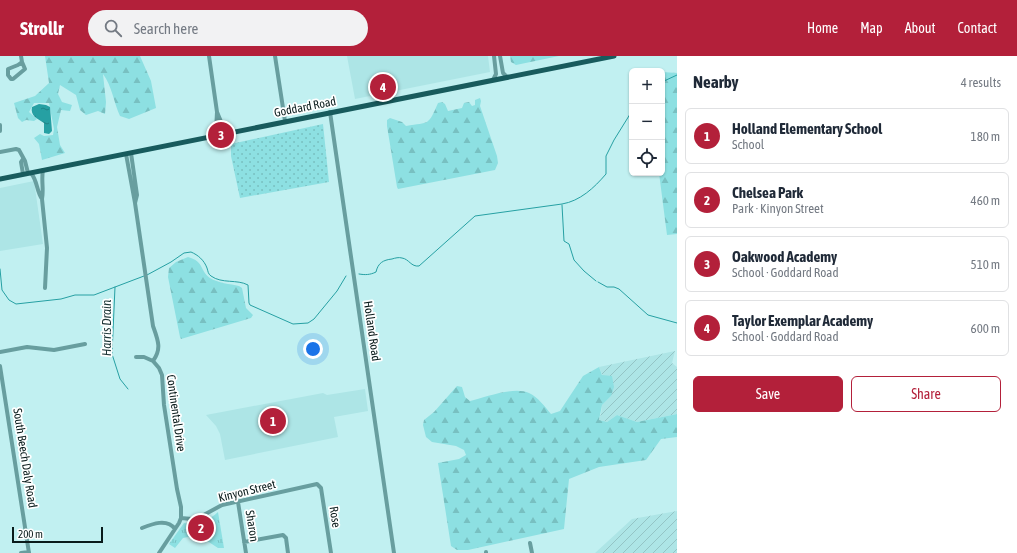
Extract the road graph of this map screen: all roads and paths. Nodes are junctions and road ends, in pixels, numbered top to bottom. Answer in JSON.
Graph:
{"nodes":[{"id":1,"x":21,"y":56,"type":"edge"},
{"id":2,"x":209,"y":56,"type":"edge"},
{"id":3,"x":275,"y":56,"type":"edge"},
{"id":4,"x":494,"y":56,"type":"edge"},
{"id":5,"x":500,"y":56,"type":"edge"},
{"id":6,"x":614,"y":56,"type":"edge"},
{"id":7,"x":22,"y":62,"type":"junction"},
{"id":8,"x":507,"y":77,"type":"junction"},
{"id":9,"x":493,"y":80,"type":"junction"},
{"id":10,"x":217,"y":112,"type":"junction"},
{"id":11,"x":330,"y":112,"type":"junction"},
{"id":12,"x":285,"y":121,"type":"junction"},
{"id":13,"x":0,"y":125,"type":"edge"},
{"id":14,"x":0,"y":131,"type":"edge"},
{"id":15,"x":230,"y":133,"type":"junction"},
{"id":16,"x":212,"y":137,"type":"junction"},
{"id":17,"x":0,"y":152,"type":"edge"},
{"id":18,"x":128,"y":153,"type":"junction"},
{"id":19,"x":43,"y":170,"type":"junction"},
{"id":20,"x":27,"y":174,"type":"junction"},
{"id":21,"x":0,"y":179,"type":"edge"},
{"id":22,"x":42,"y":199,"type":"junction"},
{"id":23,"x":45,"y":288,"type":"dead end"},
{"id":24,"x":85,"y":344,"type":"dead end"},
{"id":25,"x":0,"y":352,"type":"edge"},
{"id":26,"x":136,"y":357,"type":"dead end"},
{"id":27,"x":153,"y":361,"type":"junction"},
{"id":28,"x":0,"y":366,"type":"edge"},
{"id":29,"x":2,"y":386,"type":"edge"},
{"id":30,"x":320,"y":485,"type":"joint"},
{"id":31,"x":238,"y":502,"type":"junction"},
{"id":32,"x":181,"y":518,"type":"junction"},
{"id":33,"x":142,"y":528,"type":"dead end"},
{"id":34,"x":175,"y":529,"type":"junction"},
{"id":35,"x":244,"y":542,"type":"junction"},
{"id":36,"x":530,"y":543,"type":"dead end"},
{"id":37,"x":29,"y":552,"type":"edge"},
{"id":38,"x":21,"y":553,"type":"edge"},
{"id":39,"x":159,"y":553,"type":"edge"},
{"id":40,"x":246,"y":553,"type":"edge"},
{"id":41,"x":288,"y":553,"type":"edge"},
{"id":42,"x":331,"y":553,"type":"edge"},
{"id":43,"x":394,"y":553,"type":"edge"},
{"id":44,"x":532,"y":553,"type":"edge"}],
"edges":[{"from":1,"to":7,"type":"street"},
{"from":2,"to":10,"type":"street"},
{"from":3,"to":12,"type":"street"},
{"from":4,"to":9,"type":"street"},
{"from":5,"to":8,"type":"street"},
{"from":6,"to":8,"type":"main road","name":"Goddard Road"},
{"from":7,"to":7,"type":"street"},
{"from":8,"to":9,"type":"main road","name":"Goddard Road"},
{"from":9,"to":11,"type":"main road","name":"Goddard Road"},
{"from":10,"to":15,"type":"street"},
{"from":10,"to":16,"type":"street"},
{"from":11,"to":12,"type":"main road","name":"Goddard Road"},
{"from":11,"to":43,"type":"street","name":"Holland Road"},
{"from":12,"to":15,"type":"main road","name":"Goddard Road"},
{"from":13,"to":14,"type":"street"},
{"from":15,"to":16,"type":"main road","name":"Goddard Road"},
{"from":16,"to":18,"type":"main road","name":"Goddard Road"},
{"from":17,"to":20,"type":"street"},
{"from":18,"to":19,"type":"main road","name":"Goddard Road"},
{"from":18,"to":27,"type":"street","name":"Continental Drive"},
{"from":19,"to":20,"type":"main road","name":"Goddard Road"},
{"from":19,"to":22,"type":"street"},
{"from":20,"to":21,"type":"main road","name":"Goddard Road"},
{"from":20,"to":22,"type":"street"},
{"from":22,"to":23,"type":"street"},
{"from":24,"to":25,"type":"street"},
{"from":26,"to":27,"type":"street"},
{"from":27,"to":32,"type":"street","name":"Continental Drive"},
{"from":28,"to":29,"type":"street","name":"South Beech Daly Road"},
{"from":29,"to":37,"type":"street","name":"South Beech Daly Road"},
{"from":30,"to":31,"type":"street","name":"Kinyon Street"},
{"from":30,"to":42,"type":"street","name":"Rose"},
{"from":31,"to":32,"type":"street","name":"Kinyon Street"},
{"from":31,"to":35,"type":"street","name":"Sharon"},
{"from":32,"to":34,"type":"street"},
{"from":33,"to":34,"type":"street"},
{"from":34,"to":39,"type":"street"},
{"from":35,"to":40,"type":"street","name":"Sharon"},
{"from":35,"to":41,"type":"street"},
{"from":36,"to":44,"type":"street"},
{"from":37,"to":38,"type":"street"}]}
